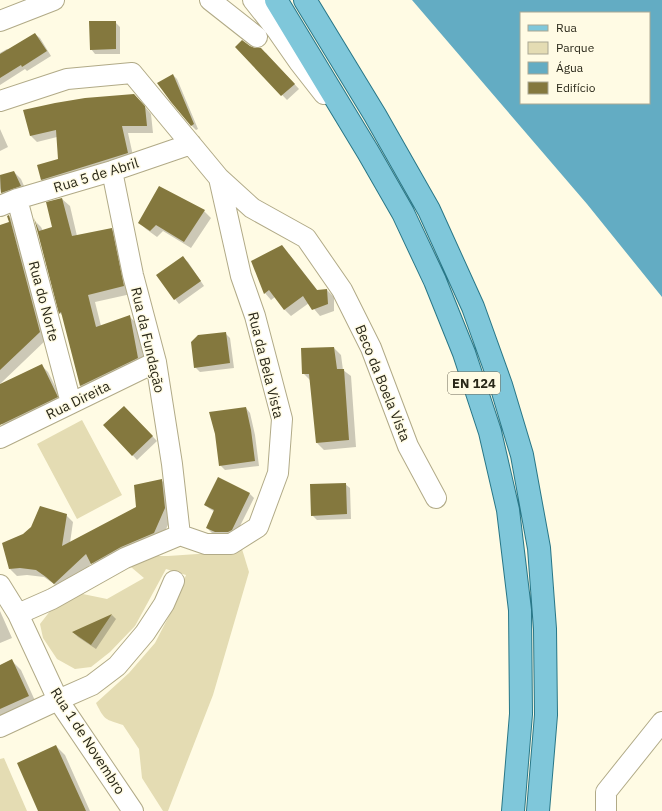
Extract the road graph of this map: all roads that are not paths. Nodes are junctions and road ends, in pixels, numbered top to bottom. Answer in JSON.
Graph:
{"nodes":[{"id":1,"x":54,"y":0,"type":"edge"},
{"id":2,"x":210,"y":0,"type":"edge"},
{"id":3,"x":253,"y":0,"type":"edge"},
{"id":4,"x":276,"y":0,"type":"edge"},
{"id":5,"x":305,"y":0,"type":"edge"},
{"id":6,"x":0,"y":21,"type":"edge"},
{"id":7,"x":257,"y":37,"type":"dead end"},
{"id":8,"x":0,"y":101,"type":"edge"},
{"id":9,"x":191,"y":144,"type":"junction"},
{"id":10,"x":368,"y":152,"type":"junction"},
{"id":11,"x":112,"y":171,"type":"junction"},
{"id":12,"x":219,"y":178,"type":"junction"},
{"id":13,"x":9,"y":202,"type":"edge"},
{"id":14,"x":156,"y":362,"type":"junction"},
{"id":15,"x":71,"y":403,"type":"junction"},
{"id":16,"x":0,"y":438,"type":"edge"},
{"id":17,"x":436,"y":498,"type":"dead end"},
{"id":18,"x":180,"y":535,"type":"junction"},
{"id":19,"x":174,"y":581,"type":"dead end"},
{"id":20,"x":0,"y":585,"type":"edge"},
{"id":21,"x":18,"y":614,"type":"junction"},
{"id":22,"x":58,"y":700,"type":"junction"},
{"id":23,"x":662,"y":722,"type":"edge"},
{"id":24,"x":0,"y":727,"type":"edge"},
{"id":25,"x":133,"y":811,"type":"edge"},
{"id":26,"x":513,"y":811,"type":"edge"},
{"id":27,"x":538,"y":811,"type":"edge"},
{"id":28,"x":606,"y":811,"type":"edge"}],
"edges":[{"from":1,"to":6,"type":"street"},
{"from":2,"to":7,"type":"street"},
{"from":3,"to":10,"type":"street"},
{"from":4,"to":10,"type":"main road","number":"EN 124"},
{"from":5,"to":27,"type":"main road","number":"EN 124"},
{"from":8,"to":9,"type":"street","name":"Beco da Boela Vista"},
{"from":9,"to":11,"type":"street","name":"Rua 5 de Abril"},
{"from":9,"to":12,"type":"street","name":"Beco da Boela Vista"},
{"from":10,"to":26,"type":"main road","number":"EN 124"},
{"from":11,"to":13,"type":"street","name":"Rua 5 de Abril"},
{"from":11,"to":14,"type":"street","name":"Rua da Fundação"},
{"from":12,"to":17,"type":"street","name":"Beco da Boela Vista"},
{"from":12,"to":18,"type":"street","name":"Rua da Bela Vista"},
{"from":13,"to":15,"type":"street","name":"Rua do Norte"},
{"from":14,"to":15,"type":"street","name":"Rua Direita"},
{"from":14,"to":18,"type":"street","name":"Rua da Fundação"},
{"from":15,"to":16,"type":"street","name":"Rua Direita"},
{"from":18,"to":21,"type":"street"},
{"from":19,"to":22,"type":"street"},
{"from":20,"to":21,"type":"street","name":"Rua 1 de Novembro"},
{"from":21,"to":22,"type":"street","name":"Rua 1 de Novembro"},
{"from":22,"to":24,"type":"street"},
{"from":22,"to":25,"type":"street","name":"Rua 1 de Novembro"},
{"from":23,"to":28,"type":"street"}]}
